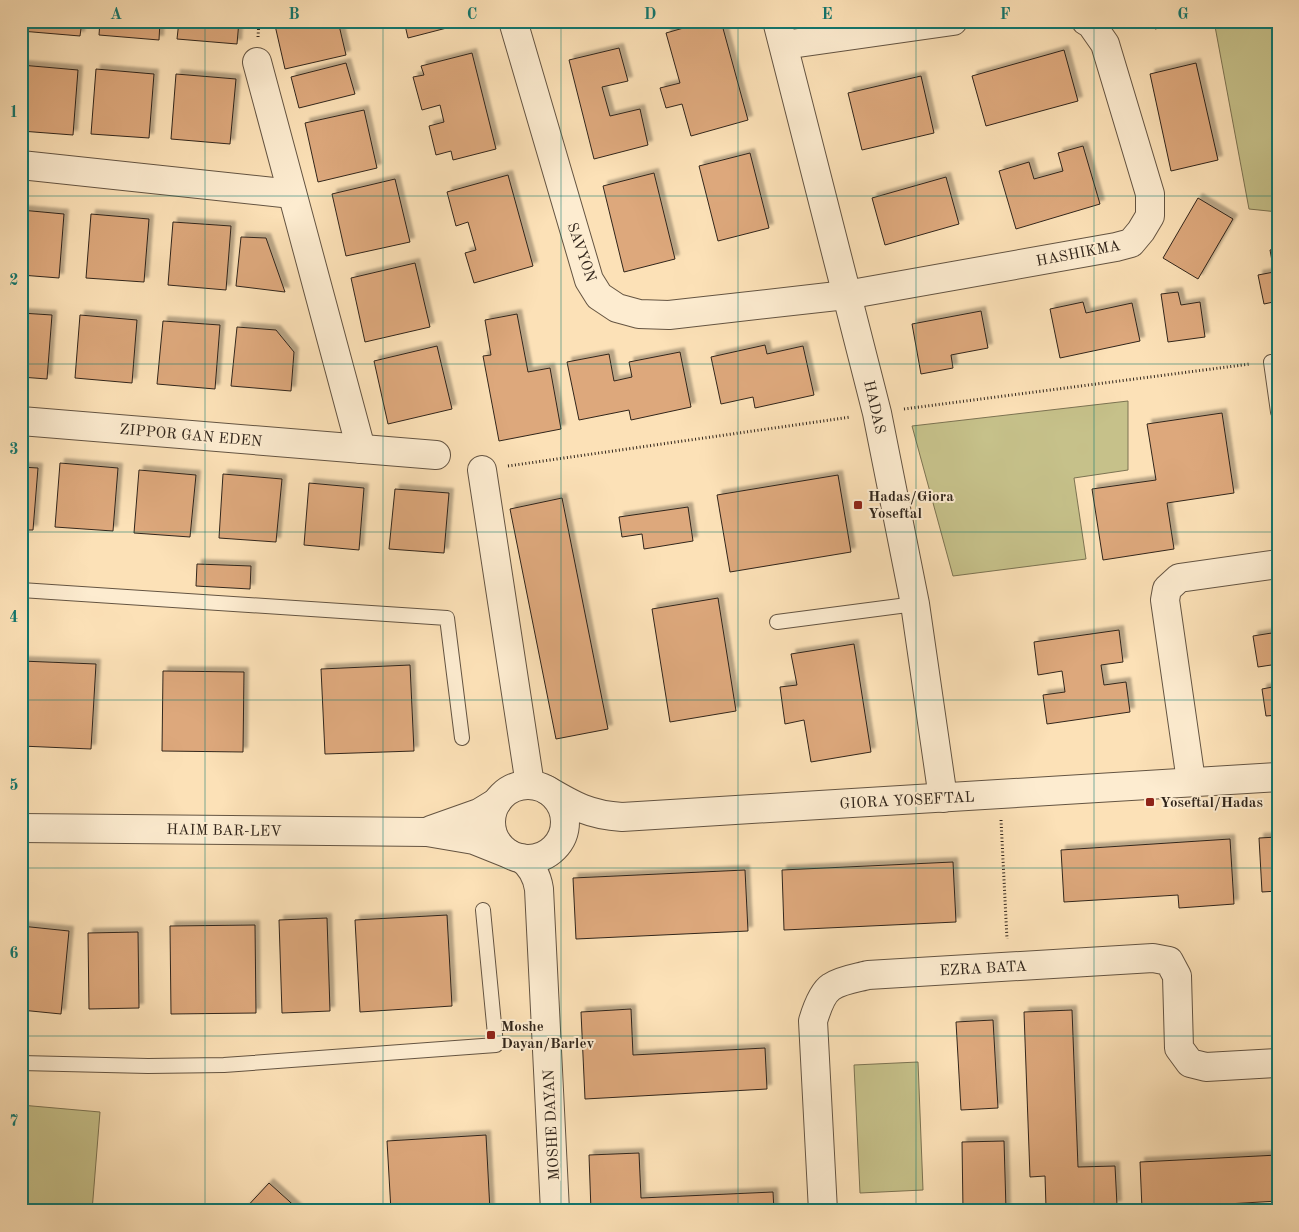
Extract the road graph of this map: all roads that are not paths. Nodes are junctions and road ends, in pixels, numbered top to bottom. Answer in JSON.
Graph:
{"nodes":[{"id":1,"x":513,"y":21,"type":"edge"},
{"id":2,"x":953,"y":21,"type":"edge"},
{"id":3,"x":1086,"y":21,"type":"edge"},
{"id":4,"x":780,"y":33,"type":"edge"},
{"id":5,"x":257,"y":62,"type":"dead end"},
{"id":6,"x":21,"y":165,"type":"edge"},
{"id":7,"x":292,"y":194,"type":"junction"},
{"id":8,"x":846,"y":295,"type":"junction"},
{"id":9,"x":1271,"y":362,"type":"dead end"},
{"id":10,"x":1278,"y":412,"type":"edge"},
{"id":11,"x":21,"y":421,"type":"edge"},
{"id":12,"x":361,"y":449,"type":"junction"},
{"id":13,"x":436,"y":455,"type":"dead end"},
{"id":14,"x":482,"y":470,"type":"dead end"},
{"id":15,"x":1278,"y":564,"type":"edge"},
{"id":16,"x":21,"y":590,"type":"edge"},
{"id":17,"x":915,"y":604,"type":"junction"},
{"id":18,"x":777,"y":622,"type":"dead end"},
{"id":19,"x":462,"y":738,"type":"dead end"},
{"id":20,"x":1278,"y":777,"type":"edge"},
{"id":21,"x":1191,"y":781,"type":"junction"},
{"id":22,"x":538,"y":787,"type":"junction"},
{"id":23,"x":943,"y":798,"type":"junction"},
{"id":24,"x":497,"y":802,"type":"junction"},
{"id":25,"x":622,"y":817,"type":"junction"},
{"id":26,"x":21,"y":828,"type":"edge"},
{"id":27,"x":427,"y":832,"type":"junction"},
{"id":28,"x":555,"y":845,"type":"junction"},
{"id":29,"x":515,"y":856,"type":"junction"},
{"id":30,"x":539,"y":889,"type":"junction"},
{"id":31,"x":483,"y":910,"type":"dead end"},
{"id":32,"x":1278,"y":1062,"type":"edge"},
{"id":33,"x":21,"y":1063,"type":"edge"},
{"id":34,"x":555,"y":1211,"type":"edge"},
{"id":35,"x":823,"y":1211,"type":"edge"}],
"edges":[{"from":1,"to":8,"type":"street","name":"SAVYON"},
{"from":2,"to":4,"type":"street"},
{"from":3,"to":8,"type":"street","name":"HASHIKMA"},
{"from":4,"to":8,"type":"street","name":"HADAS"},
{"from":5,"to":7,"type":"street"},
{"from":6,"to":7,"type":"street"},
{"from":7,"to":12,"type":"street"},
{"from":8,"to":17,"type":"street","name":"HADAS"},
{"from":9,"to":10,"type":"lane"},
{"from":11,"to":12,"type":"street","name":"ZIPPOR GAN EDEN"},
{"from":12,"to":13,"type":"street","name":"ZIPPOR GAN EDEN"},
{"from":14,"to":22,"type":"street"},
{"from":15,"to":21,"type":"street"},
{"from":16,"to":19,"type":"lane"},
{"from":17,"to":18,"type":"lane"},
{"from":17,"to":23,"type":"street","name":"HADAS"},
{"from":20,"to":21,"type":"street","name":"GIORA YOSEFTAL"},
{"from":21,"to":23,"type":"street","name":"GIORA YOSEFTAL"},
{"from":22,"to":24,"type":"street","name":"HAIM BAR-LEV"},
{"from":22,"to":25,"type":"street","name":"GIORA YOSEFTAL"},
{"from":22,"to":28,"type":"street","name":"MOSHE DAYAN"},
{"from":23,"to":25,"type":"street","name":"GIORA YOSEFTAL"},
{"from":24,"to":27,"type":"street","name":"HAIM BAR-LEV"},
{"from":24,"to":29,"type":"street","name":"MOSHE DAYAN"},
{"from":25,"to":28,"type":"street","name":"GIORA YOSEFTAL"},
{"from":26,"to":27,"type":"street","name":"HAIM BAR-LEV"},
{"from":27,"to":29,"type":"street","name":"HAIM BAR-LEV"},
{"from":28,"to":29,"type":"street","name":"GIORA YOSEFTAL"},
{"from":28,"to":30,"type":"street","name":"MOSHE DAYAN"},
{"from":29,"to":30,"type":"street","name":"MOSHE DAYAN"},
{"from":30,"to":34,"type":"street","name":"MOSHE DAYAN"},
{"from":31,"to":33,"type":"lane"},
{"from":32,"to":35,"type":"street","name":"EZRA BATA"}]}
